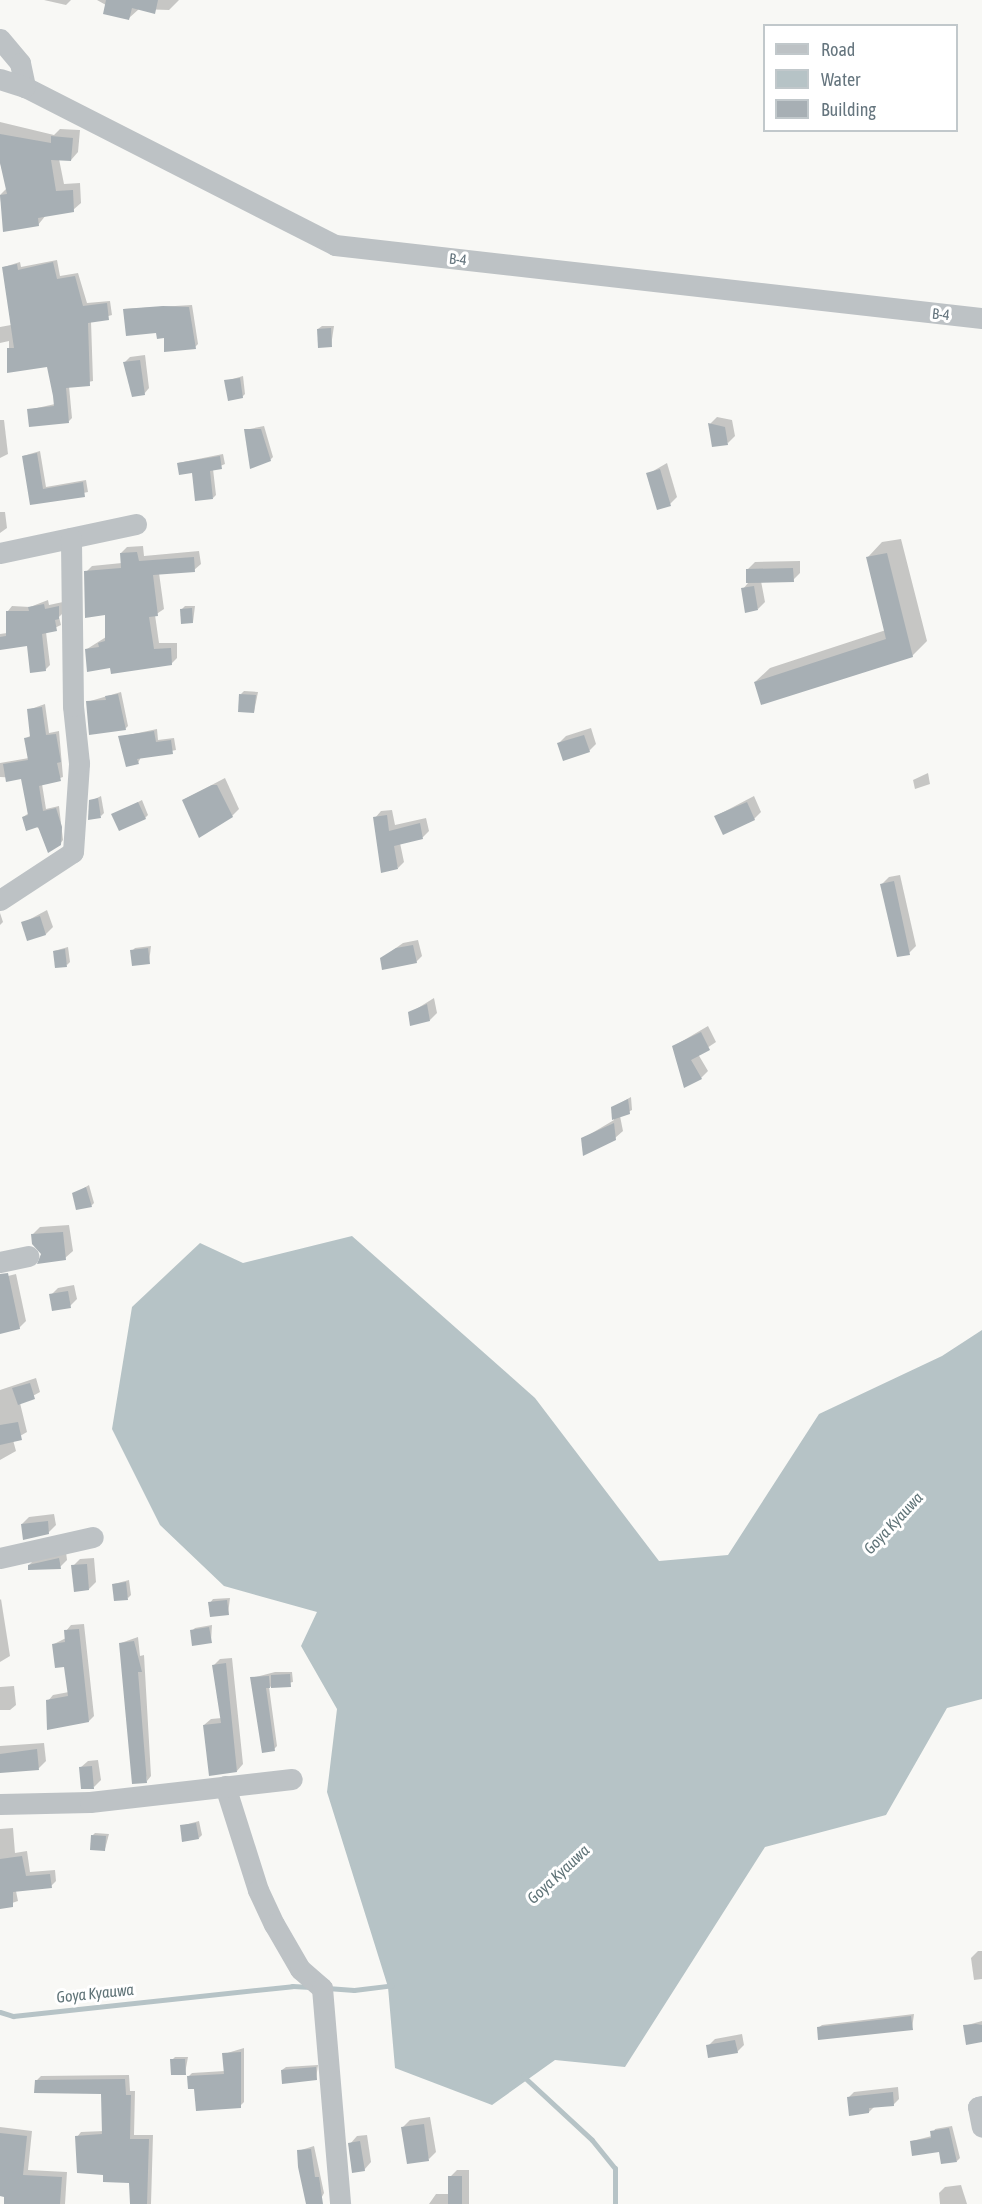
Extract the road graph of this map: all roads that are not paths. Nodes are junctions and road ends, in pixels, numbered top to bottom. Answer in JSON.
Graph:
{"nodes":[{"id":1,"x":0,"y":39,"type":"edge"},
{"id":2,"x":0,"y":79,"type":"edge"},
{"id":3,"x":25,"y":87,"type":"junction"},
{"id":4,"x":982,"y":318,"type":"edge"},
{"id":5,"x":136,"y":524,"type":"dead end"},
{"id":6,"x":71,"y":538,"type":"junction"},
{"id":7,"x":0,"y":552,"type":"edge"},
{"id":8,"x":0,"y":900,"type":"edge"},
{"id":9,"x":28,"y":1256,"type":"dead end"},
{"id":10,"x":0,"y":1262,"type":"edge"},
{"id":11,"x":93,"y":1537,"type":"dead end"},
{"id":12,"x":0,"y":1558,"type":"edge"},
{"id":13,"x":292,"y":1779,"type":"dead end"},
{"id":14,"x":225,"y":1786,"type":"junction"},
{"id":15,"x":0,"y":1804,"type":"edge"},
{"id":16,"x":982,"y":2106,"type":"edge"},
{"id":17,"x":982,"y":2127,"type":"edge"},
{"id":18,"x":340,"y":2204,"type":"edge"}],
"edges":[{"from":1,"to":3,"type":"street"},
{"from":2,"to":3,"type":"street","name":"B-4"},
{"from":3,"to":4,"type":"street","name":"B-4"},
{"from":5,"to":6,"type":"street"},
{"from":6,"to":7,"type":"street"},
{"from":6,"to":8,"type":"street"},
{"from":9,"to":10,"type":"street"},
{"from":11,"to":12,"type":"street"},
{"from":13,"to":14,"type":"street"},
{"from":14,"to":15,"type":"street"},
{"from":14,"to":18,"type":"street"},
{"from":16,"to":17,"type":"street"}]}
